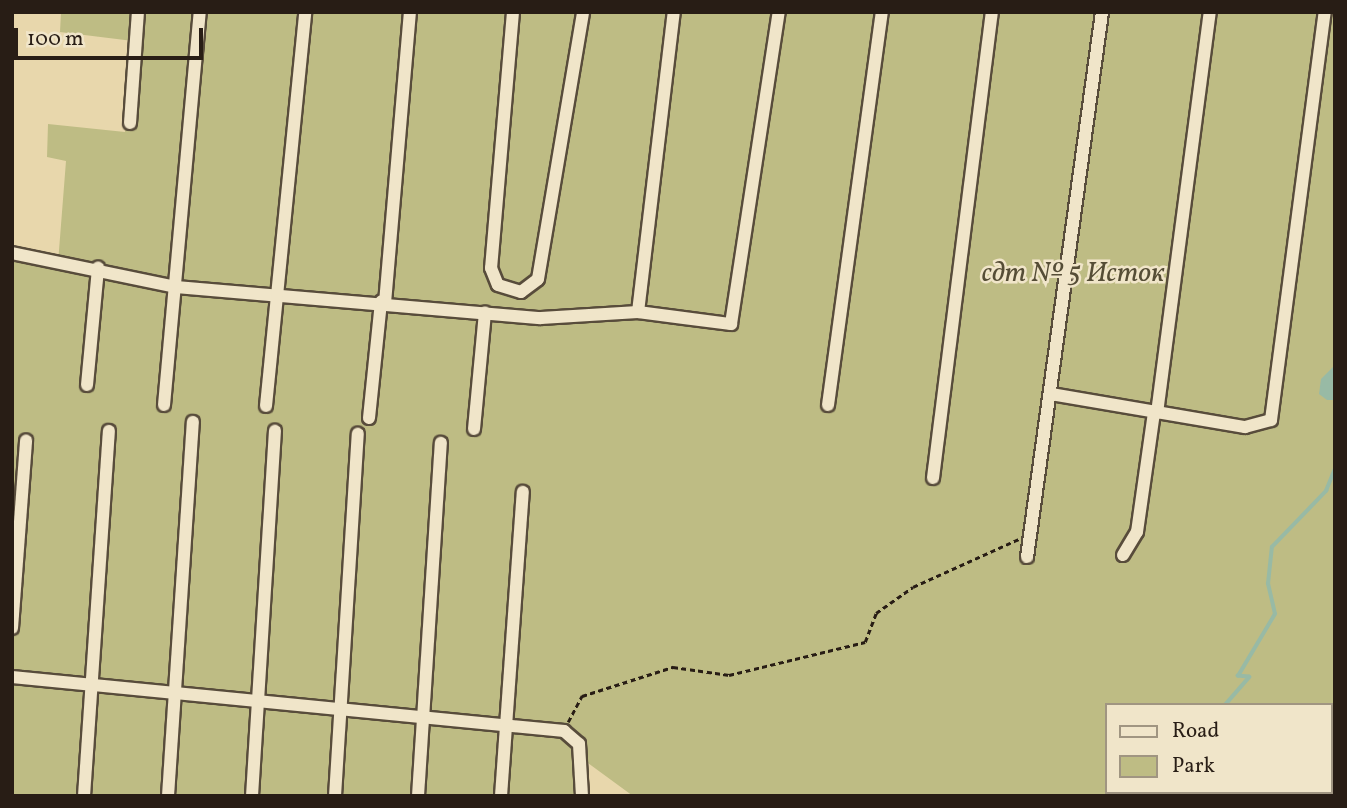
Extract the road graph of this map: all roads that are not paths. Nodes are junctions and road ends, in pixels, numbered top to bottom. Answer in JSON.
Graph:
{"nodes":[{"id":1,"x":138,"y":12,"type":"edge"},
{"id":2,"x":200,"y":12,"type":"edge"},
{"id":3,"x":305,"y":12,"type":"edge"},
{"id":4,"x":410,"y":12,"type":"edge"},
{"id":5,"x":513,"y":12,"type":"edge"},
{"id":6,"x":583,"y":12,"type":"edge"},
{"id":7,"x":674,"y":12,"type":"edge"},
{"id":8,"x":779,"y":12,"type":"edge"},
{"id":9,"x":882,"y":12,"type":"edge"},
{"id":10,"x":992,"y":12,"type":"edge"},
{"id":11,"x":1102,"y":12,"type":"edge"},
{"id":12,"x":1210,"y":12,"type":"edge"},
{"id":13,"x":1325,"y":12,"type":"edge"},
{"id":14,"x":130,"y":123,"type":"dead end"},
{"id":15,"x":12,"y":253,"type":"edge"},
{"id":16,"x":98,"y":268,"type":"junction"},
{"id":17,"x":176,"y":286,"type":"junction"},
{"id":18,"x":279,"y":293,"type":"junction"},
{"id":19,"x":383,"y":303,"type":"junction"},
{"id":20,"x":638,"y":312,"type":"junction"},
{"id":21,"x":485,"y":313,"type":"junction"},
{"id":22,"x":87,"y":385,"type":"dead end"},
{"id":23,"x":1051,"y":394,"type":"junction"},
{"id":24,"x":164,"y":405,"type":"dead end"},
{"id":25,"x":828,"y":405,"type":"dead end"},
{"id":26,"x":265,"y":406,"type":"dead end"},
{"id":27,"x":1156,"y":412,"type":"junction"},
{"id":28,"x":369,"y":418,"type":"dead end"},
{"id":29,"x":193,"y":422,"type":"dead end"},
{"id":30,"x":474,"y":429,"type":"dead end"},
{"id":31,"x":109,"y":431,"type":"dead end"},
{"id":32,"x":275,"y":431,"type":"dead end"},
{"id":33,"x":358,"y":434,"type":"dead end"},
{"id":34,"x":26,"y":441,"type":"dead end"},
{"id":35,"x":441,"y":443,"type":"dead end"},
{"id":36,"x":933,"y":478,"type":"dead end"},
{"id":37,"x":523,"y":492,"type":"dead end"},
{"id":38,"x":1123,"y":555,"type":"dead end"},
{"id":39,"x":1027,"y":557,"type":"dead end"},
{"id":40,"x":12,"y":628,"type":"edge"},
{"id":41,"x":12,"y":677,"type":"edge"},
{"id":42,"x":91,"y":684,"type":"junction"},
{"id":43,"x":174,"y":693,"type":"junction"},
{"id":44,"x":258,"y":701,"type":"junction"},
{"id":45,"x":340,"y":709,"type":"junction"},
{"id":46,"x":423,"y":717,"type":"junction"},
{"id":47,"x":505,"y":726,"type":"junction"},
{"id":48,"x":84,"y":796,"type":"edge"},
{"id":49,"x":168,"y":796,"type":"edge"},
{"id":50,"x":252,"y":796,"type":"edge"},
{"id":51,"x":335,"y":796,"type":"edge"},
{"id":52,"x":418,"y":796,"type":"edge"},
{"id":53,"x":501,"y":796,"type":"edge"},
{"id":54,"x":582,"y":796,"type":"edge"}],
"edges":[{"from":1,"to":14,"type":"street"},
{"from":2,"to":17,"type":"street"},
{"from":3,"to":18,"type":"street"},
{"from":4,"to":19,"type":"street"},
{"from":5,"to":6,"type":"street"},
{"from":7,"to":20,"type":"street"},
{"from":8,"to":20,"type":"street"},
{"from":9,"to":25,"type":"street"},
{"from":10,"to":36,"type":"street"},
{"from":11,"to":23,"type":"street"},
{"from":12,"to":27,"type":"street"},
{"from":13,"to":27,"type":"street"},
{"from":15,"to":16,"type":"street"},
{"from":16,"to":17,"type":"street"},
{"from":16,"to":22,"type":"street"},
{"from":17,"to":18,"type":"street"},
{"from":17,"to":24,"type":"street"},
{"from":18,"to":19,"type":"street"},
{"from":18,"to":26,"type":"street"},
{"from":19,"to":21,"type":"street"},
{"from":19,"to":28,"type":"street"},
{"from":20,"to":21,"type":"street"},
{"from":21,"to":30,"type":"street"},
{"from":23,"to":27,"type":"street"},
{"from":23,"to":39,"type":"street"},
{"from":27,"to":38,"type":"street"},
{"from":29,"to":43,"type":"street"},
{"from":31,"to":42,"type":"street"},
{"from":32,"to":44,"type":"street"},
{"from":33,"to":45,"type":"street"},
{"from":34,"to":40,"type":"street"},
{"from":35,"to":46,"type":"street"},
{"from":37,"to":47,"type":"street"},
{"from":41,"to":42,"type":"street"},
{"from":42,"to":43,"type":"street"},
{"from":42,"to":48,"type":"street"},
{"from":43,"to":44,"type":"street"},
{"from":43,"to":49,"type":"street"},
{"from":44,"to":45,"type":"street"},
{"from":44,"to":50,"type":"street"},
{"from":45,"to":46,"type":"street"},
{"from":45,"to":51,"type":"street"},
{"from":46,"to":47,"type":"street"},
{"from":46,"to":52,"type":"street"},
{"from":47,"to":53,"type":"street"},
{"from":47,"to":54,"type":"street"}]}
